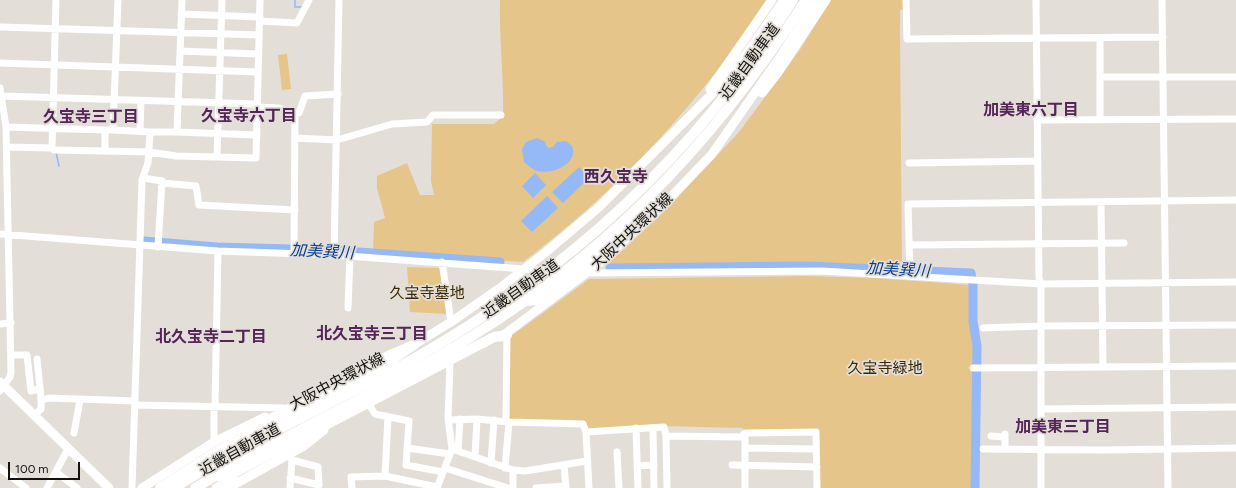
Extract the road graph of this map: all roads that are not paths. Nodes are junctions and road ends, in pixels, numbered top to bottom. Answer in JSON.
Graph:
{"nodes":[{"id":1,"x":56,"y":0,"type":"edge"},
{"id":2,"x":118,"y":0,"type":"edge"},
{"id":3,"x":182,"y":0,"type":"edge"},
{"id":4,"x":222,"y":0,"type":"edge"},
{"id":5,"x":260,"y":0,"type":"edge"},
{"id":6,"x":309,"y":0,"type":"edge"},
{"id":7,"x":339,"y":0,"type":"edge"},
{"id":8,"x":772,"y":0,"type":"edge"},
{"id":9,"x":784,"y":0,"type":"edge"},
{"id":10,"x":793,"y":0,"type":"edge"},
{"id":11,"x":806,"y":0,"type":"edge"},
{"id":12,"x":820,"y":0,"type":"edge"},
{"id":13,"x":906,"y":0,"type":"edge"},
{"id":14,"x":1036,"y":0,"type":"edge"},
{"id":15,"x":1162,"y":0,"type":"edge"},
{"id":16,"x":181,"y":14,"type":"junction"},
{"id":17,"x":222,"y":16,"type":"junction"},
{"id":18,"x":260,"y":19,"type":"junction"},
{"id":19,"x":0,"y":27,"type":"edge"},
{"id":20,"x":55,"y":28,"type":"junction"},
{"id":21,"x":117,"y":30,"type":"junction"},
{"id":22,"x":181,"y":32,"type":"junction"},
{"id":23,"x":221,"y":34,"type":"junction"},
{"id":24,"x":259,"y":35,"type":"junction"},
{"id":25,"x":1163,"y":37,"type":"junction"},
{"id":26,"x":1036,"y":38,"type":"junction"},
{"id":27,"x":1100,"y":38,"type":"junction"},
{"id":28,"x":180,"y":51,"type":"junction"},
{"id":29,"x":220,"y":52,"type":"junction"},
{"id":30,"x":258,"y":54,"type":"junction"},
{"id":31,"x":0,"y":63,"type":"edge"},
{"id":32,"x":53,"y":64,"type":"junction"},
{"id":33,"x":115,"y":67,"type":"junction"},
{"id":34,"x":180,"y":69,"type":"junction"},
{"id":35,"x":220,"y":70,"type":"junction"},
{"id":36,"x":258,"y":72,"type":"junction"},
{"id":37,"x":1164,"y":77,"type":"junction"},
{"id":38,"x":1236,"y":77,"type":"edge"},
{"id":39,"x":1100,"y":78,"type":"junction"},
{"id":40,"x":0,"y":88,"type":"edge"},
{"id":41,"x":338,"y":94,"type":"junction"},
{"id":42,"x":53,"y":97,"type":"junction"},
{"id":43,"x":1,"y":98,"type":"edge"},
{"id":44,"x":114,"y":100,"type":"junction"},
{"id":45,"x":141,"y":101,"type":"junction"},
{"id":46,"x":178,"y":102,"type":"junction"},
{"id":47,"x":219,"y":103,"type":"junction"},
{"id":48,"x":257,"y":106,"type":"junction"},
{"id":49,"x":694,"y":111,"type":"junction"},
{"id":50,"x":295,"y":113,"type":"junction"},
{"id":51,"x":501,"y":115,"type":"dead end"},
{"id":52,"x":1100,"y":119,"type":"junction"},
{"id":53,"x":1164,"y":119,"type":"junction"},
{"id":54,"x":1236,"y":119,"type":"edge"},
{"id":55,"x":1037,"y":120,"type":"junction"},
{"id":56,"x":6,"y":127,"type":"junction"},
{"id":57,"x":52,"y":128,"type":"junction"},
{"id":58,"x":105,"y":130,"type":"junction"},
{"id":59,"x":113,"y":130,"type":"junction"},
{"id":60,"x":140,"y":131,"type":"junction"},
{"id":61,"x":150,"y":132,"type":"junction"},
{"id":62,"x":177,"y":132,"type":"junction"},
{"id":63,"x":218,"y":134,"type":"junction"},
{"id":64,"x":257,"y":135,"type":"junction"},
{"id":65,"x":295,"y":138,"type":"junction"},
{"id":66,"x":337,"y":140,"type":"junction"},
{"id":67,"x":7,"y":147,"type":"junction"},
{"id":68,"x":52,"y":148,"type":"junction"},
{"id":69,"x":695,"y":150,"type":"junction"},
{"id":70,"x":104,"y":151,"type":"junction"},
{"id":71,"x":149,"y":152,"type":"junction"},
{"id":72,"x":217,"y":157,"type":"junction"},
{"id":73,"x":1038,"y":161,"type":"junction"},
{"id":74,"x":909,"y":163,"type":"dead end"},
{"id":75,"x":143,"y":178,"type":"junction"},
{"id":76,"x":162,"y":183,"type":"junction"},
{"id":77,"x":1164,"y":200,"type":"junction"},
{"id":78,"x":1236,"y":200,"type":"edge"},
{"id":79,"x":1101,"y":202,"type":"junction"},
{"id":80,"x":1039,"y":204,"type":"junction"},
{"id":81,"x":295,"y":210,"type":"junction"},
{"id":82,"x":0,"y":234,"type":"edge"},
{"id":83,"x":8,"y":234,"type":"junction"},
{"id":84,"x":1039,"y":243,"type":"junction"},
{"id":85,"x":1102,"y":243,"type":"junction"},
{"id":86,"x":1124,"y":243,"type":"dead end"},
{"id":87,"x":159,"y":244,"type":"junction"},
{"id":88,"x":909,"y":245,"type":"junction"},
{"id":89,"x":141,"y":246,"type":"junction"},
{"id":90,"x":294,"y":250,"type":"junction"},
{"id":91,"x":218,"y":251,"type":"junction"},
{"id":92,"x":334,"y":252,"type":"junction"},
{"id":93,"x":350,"y":256,"type":"junction"},
{"id":94,"x":442,"y":262,"type":"junction"},
{"id":95,"x":523,"y":270,"type":"junction"},
{"id":96,"x":588,"y":273,"type":"junction"},
{"id":97,"x":910,"y":276,"type":"junction"},
{"id":98,"x":1165,"y":282,"type":"junction"},
{"id":99,"x":1236,"y":282,"type":"edge"},
{"id":100,"x":1102,"y":283,"type":"junction"},
{"id":101,"x":1041,"y":284,"type":"junction"},
{"id":102,"x":348,"y":308,"type":"dead end"},
{"id":103,"x":451,"y":322,"type":"junction"},
{"id":104,"x":11,"y":323,"type":"junction"},
{"id":105,"x":0,"y":324,"type":"edge"},
{"id":106,"x":1041,"y":326,"type":"junction"},
{"id":107,"x":1103,"y":326,"type":"junction"},
{"id":108,"x":1165,"y":326,"type":"junction"},
{"id":109,"x":1236,"y":326,"type":"edge"},
{"id":110,"x":982,"y":328,"type":"dead end"},
{"id":111,"x":506,"y":335,"type":"junction"},
{"id":112,"x":415,"y":344,"type":"junction"},
{"id":113,"x":11,"y":355,"type":"junction"},
{"id":114,"x":37,"y":359,"type":"dead end"},
{"id":115,"x":450,"y":364,"type":"junction"},
{"id":116,"x":1236,"y":366,"type":"edge"},
{"id":117,"x":1041,"y":367,"type":"junction"},
{"id":118,"x":1103,"y":367,"type":"junction"},
{"id":119,"x":1166,"y":367,"type":"junction"},
{"id":120,"x":973,"y":368,"type":"dead end"},
{"id":121,"x":425,"y":372,"type":"junction"},
{"id":122,"x":1,"y":386,"type":"edge"},
{"id":123,"x":39,"y":390,"type":"junction"},
{"id":124,"x":313,"y":394,"type":"junction"},
{"id":125,"x":42,"y":400,"type":"junction"},
{"id":126,"x":80,"y":400,"type":"junction"},
{"id":127,"x":135,"y":405,"type":"junction"},
{"id":128,"x":214,"y":406,"type":"junction"},
{"id":129,"x":370,"y":406,"type":"junction"},
{"id":130,"x":1236,"y":407,"type":"edge"},
{"id":131,"x":284,"y":408,"type":"junction"},
{"id":132,"x":1166,"y":408,"type":"junction"},
{"id":133,"x":1042,"y":409,"type":"junction"},
{"id":134,"x":34,"y":416,"type":"junction"},
{"id":135,"x":388,"y":417,"type":"junction"},
{"id":136,"x":460,"y":419,"type":"junction"},
{"id":137,"x":477,"y":419,"type":"junction"},
{"id":138,"x":449,"y":420,"type":"junction"},
{"id":139,"x":494,"y":420,"type":"junction"},
{"id":140,"x":508,"y":422,"type":"junction"},
{"id":141,"x":636,"y":428,"type":"junction"},
{"id":142,"x":653,"y":428,"type":"junction"},
{"id":143,"x":324,"y":430,"type":"junction"},
{"id":144,"x":586,"y":432,"type":"junction"},
{"id":145,"x":74,"y":433,"type":"dead end"},
{"id":146,"x":745,"y":433,"type":"junction"},
{"id":147,"x":666,"y":436,"type":"junction"},
{"id":148,"x":214,"y":442,"type":"junction"},
{"id":149,"x":407,"y":448,"type":"junction"},
{"id":150,"x":745,"y":448,"type":"junction"},
{"id":151,"x":816,"y":448,"type":"junction"},
{"id":152,"x":1236,"y":448,"type":"edge"},
{"id":153,"x":68,"y":449,"type":"junction"},
{"id":154,"x":1005,"y":449,"type":"junction"},
{"id":155,"x":1166,"y":449,"type":"junction"},
{"id":156,"x":1042,"y":450,"type":"junction"},
{"id":157,"x":453,"y":451,"type":"junction"},
{"id":158,"x":617,"y":452,"type":"dead end"},
{"id":159,"x":291,"y":457,"type":"junction"},
{"id":160,"x":475,"y":457,"type":"junction"},
{"id":161,"x":587,"y":461,"type":"junction"},
{"id":162,"x":490,"y":463,"type":"junction"},
{"id":163,"x":564,"y":465,"type":"junction"},
{"id":164,"x":654,"y":465,"type":"junction"},
{"id":165,"x":732,"y":465,"type":"dead end"},
{"id":166,"x":637,"y":466,"type":"junction"},
{"id":167,"x":745,"y":466,"type":"junction"},
{"id":168,"x":817,"y":467,"type":"junction"},
{"id":169,"x":0,"y":468,"type":"edge"},
{"id":170,"x":505,"y":468,"type":"junction"},
{"id":171,"x":444,"y":470,"type":"junction"},
{"id":172,"x":513,"y":470,"type":"junction"},
{"id":173,"x":56,"y":472,"type":"junction"},
{"id":174,"x":385,"y":476,"type":"junction"},
{"id":175,"x":290,"y":478,"type":"junction"},
{"id":176,"x":232,"y":487,"type":"edge"},
{"id":177,"x":438,"y":487,"type":"edge"},
{"id":178,"x":566,"y":487,"type":"edge"},
{"id":179,"x":26,"y":488,"type":"edge"},
{"id":180,"x":47,"y":488,"type":"edge"},
{"id":181,"x":77,"y":488,"type":"edge"},
{"id":182,"x":109,"y":488,"type":"edge"},
{"id":183,"x":132,"y":488,"type":"edge"},
{"id":184,"x":142,"y":488,"type":"edge"},
{"id":185,"x":154,"y":488,"type":"edge"},
{"id":186,"x":160,"y":488,"type":"edge"},
{"id":187,"x":174,"y":488,"type":"edge"},
{"id":188,"x":194,"y":488,"type":"edge"},
{"id":189,"x":206,"y":488,"type":"edge"},
{"id":190,"x":216,"y":488,"type":"edge"},
{"id":191,"x":290,"y":488,"type":"edge"},
{"id":192,"x":352,"y":488,"type":"edge"},
{"id":193,"x":446,"y":488,"type":"edge"},
{"id":194,"x":508,"y":488,"type":"edge"},
{"id":195,"x":514,"y":488,"type":"edge"},
{"id":196,"x":536,"y":488,"type":"edge"},
{"id":197,"x":589,"y":488,"type":"edge"},
{"id":198,"x":619,"y":488,"type":"edge"},
{"id":199,"x":638,"y":488,"type":"edge"},
{"id":200,"x":654,"y":488,"type":"edge"},
{"id":201,"x":667,"y":488,"type":"edge"},
{"id":202,"x":745,"y":488,"type":"edge"},
{"id":203,"x":817,"y":488,"type":"edge"},
{"id":204,"x":1041,"y":488,"type":"edge"},
{"id":205,"x":1168,"y":488,"type":"edge"}],
"edges":[{"from":1,"to":20,"type":"street"},
{"from":2,"to":21,"type":"street"},
{"from":3,"to":16,"type":"street"},
{"from":4,"to":17,"type":"street"},
{"from":5,"to":18,"type":"street"},
{"from":6,"to":18,"type":"street"},
{"from":7,"to":41,"type":"street"},
{"from":8,"to":49,"type":"main road"},
{"from":9,"to":49,"type":"main road","name":"大阪中央環状線"},
{"from":10,"to":187,"type":"highway","name":"近畿自動車道"},
{"from":11,"to":69,"type":"highway","name":"近畿自動車道"},
{"from":12,"to":96,"type":"main road","name":"大阪中央環状線"},
{"from":13,"to":26,"type":"street"},
{"from":14,"to":26,"type":"street"},
{"from":15,"to":25,"type":"street"},
{"from":16,"to":17,"type":"street"},
{"from":16,"to":22,"type":"street"},
{"from":17,"to":18,"type":"street"},
{"from":17,"to":23,"type":"street"},
{"from":18,"to":24,"type":"street"},
{"from":19,"to":20,"type":"street"},
{"from":20,"to":21,"type":"street"},
{"from":20,"to":32,"type":"street"},
{"from":21,"to":22,"type":"street"},
{"from":21,"to":33,"type":"street"},
{"from":22,"to":23,"type":"street"},
{"from":22,"to":28,"type":"street"},
{"from":23,"to":24,"type":"street"},
{"from":23,"to":29,"type":"street"},
{"from":24,"to":30,"type":"street"},
{"from":25,"to":27,"type":"street"},
{"from":25,"to":37,"type":"street"},
{"from":26,"to":27,"type":"street"},
{"from":26,"to":55,"type":"street"},
{"from":27,"to":39,"type":"street"},
{"from":28,"to":29,"type":"street"},
{"from":28,"to":34,"type":"street"},
{"from":29,"to":30,"type":"street"},
{"from":29,"to":35,"type":"street"},
{"from":30,"to":36,"type":"street"},
{"from":31,"to":32,"type":"street"},
{"from":32,"to":33,"type":"street"},
{"from":32,"to":42,"type":"street"},
{"from":33,"to":34,"type":"street"},
{"from":33,"to":44,"type":"street"},
{"from":34,"to":35,"type":"street"},
{"from":34,"to":46,"type":"street"},
{"from":35,"to":36,"type":"street"},
{"from":35,"to":47,"type":"street"},
{"from":36,"to":48,"type":"street"},
{"from":37,"to":38,"type":"street"},
{"from":37,"to":39,"type":"street"},
{"from":37,"to":53,"type":"street"},
{"from":39,"to":52,"type":"street"},
{"from":40,"to":43,"type":"street"},
{"from":41,"to":50,"type":"street"},
{"from":41,"to":66,"type":"street"},
{"from":42,"to":43,"type":"street"},
{"from":42,"to":44,"type":"street"},
{"from":42,"to":57,"type":"street"},
{"from":43,"to":56,"type":"street"},
{"from":44,"to":45,"type":"street"},
{"from":44,"to":59,"type":"street"},
{"from":45,"to":46,"type":"street"},
{"from":45,"to":60,"type":"street"},
{"from":46,"to":47,"type":"street"},
{"from":46,"to":62,"type":"street"},
{"from":47,"to":48,"type":"street"},
{"from":47,"to":63,"type":"street"},
{"from":48,"to":50,"type":"street"},
{"from":48,"to":64,"type":"street"},
{"from":49,"to":95,"type":"main road","name":"大阪中央環状線"},
{"from":50,"to":65,"type":"street"},
{"from":51,"to":66,"type":"street"},
{"from":52,"to":53,"type":"street"},
{"from":52,"to":55,"type":"street"},
{"from":53,"to":54,"type":"street"},
{"from":53,"to":77,"type":"street"},
{"from":55,"to":73,"type":"street"},
{"from":56,"to":57,"type":"street"},
{"from":56,"to":67,"type":"street"},
{"from":57,"to":58,"type":"street"},
{"from":57,"to":68,"type":"street"},
{"from":58,"to":59,"type":"street"},
{"from":58,"to":70,"type":"street"},
{"from":59,"to":60,"type":"street"},
{"from":60,"to":61,"type":"street"},
{"from":61,"to":62,"type":"street"},
{"from":61,"to":71,"type":"street"},
{"from":62,"to":63,"type":"street"},
{"from":63,"to":64,"type":"street"},
{"from":63,"to":72,"type":"street"},
{"from":64,"to":72,"type":"street"},
{"from":65,"to":66,"type":"street"},
{"from":65,"to":81,"type":"street"},
{"from":66,"to":92,"type":"street"},
{"from":67,"to":68,"type":"street"},
{"from":67,"to":83,"type":"street"},
{"from":68,"to":70,"type":"street"},
{"from":69,"to":121,"type":"highway"},
{"from":69,"to":188,"type":"highway","name":"近畿自動車道"},
{"from":70,"to":71,"type":"street"},
{"from":71,"to":72,"type":"street"},
{"from":71,"to":75,"type":"street"},
{"from":73,"to":74,"type":"street"},
{"from":73,"to":80,"type":"street"},
{"from":75,"to":76,"type":"street"},
{"from":75,"to":89,"type":"street"},
{"from":76,"to":81,"type":"street"},
{"from":76,"to":87,"type":"street"},
{"from":77,"to":78,"type":"street"},
{"from":77,"to":79,"type":"street"},
{"from":77,"to":98,"type":"street"},
{"from":79,"to":80,"type":"street"},
{"from":79,"to":85,"type":"street"},
{"from":80,"to":84,"type":"street"},
{"from":80,"to":88,"type":"street"},
{"from":81,"to":90,"type":"street"},
{"from":82,"to":83,"type":"street"},
{"from":83,"to":89,"type":"street"},
{"from":83,"to":104,"type":"street"},
{"from":84,"to":85,"type":"street"},
{"from":84,"to":88,"type":"street"},
{"from":84,"to":101,"type":"street"},
{"from":85,"to":86,"type":"street"},
{"from":85,"to":100,"type":"street"},
{"from":87,"to":89,"type":"street"},
{"from":87,"to":91,"type":"street"},
{"from":88,"to":97,"type":"street"},
{"from":89,"to":127,"type":"street"},
{"from":90,"to":91,"type":"street"},
{"from":90,"to":92,"type":"street"},
{"from":91,"to":128,"type":"street"},
{"from":92,"to":93,"type":"street"},
{"from":93,"to":94,"type":"street"},
{"from":93,"to":102,"type":"street"},
{"from":94,"to":95,"type":"street"},
{"from":94,"to":103,"type":"street"},
{"from":95,"to":96,"type":"street"},
{"from":95,"to":103,"type":"main road","name":"大阪中央環状線"},
{"from":96,"to":97,"type":"street"},
{"from":96,"to":111,"type":"main road","name":"大阪中央環状線"},
{"from":97,"to":101,"type":"street"},
{"from":98,"to":99,"type":"street"},
{"from":98,"to":100,"type":"street"},
{"from":98,"to":108,"type":"street"},
{"from":100,"to":101,"type":"street"},
{"from":100,"to":107,"type":"street"},
{"from":101,"to":106,"type":"street"},
{"from":103,"to":112,"type":"main road","name":"大阪中央環状線"},
{"from":104,"to":105,"type":"street"},
{"from":104,"to":113,"type":"street"},
{"from":106,"to":107,"type":"street"},
{"from":106,"to":110,"type":"street"},
{"from":106,"to":117,"type":"street"},
{"from":107,"to":108,"type":"street"},
{"from":107,"to":118,"type":"street"},
{"from":108,"to":109,"type":"street"},
{"from":108,"to":119,"type":"street"},
{"from":111,"to":115,"type":"main road","name":"大阪中央環状線"},
{"from":111,"to":121,"type":"highway"},
{"from":111,"to":140,"type":"street"},
{"from":112,"to":124,"type":"main road","name":"大阪中央環状線"},
{"from":112,"to":186,"type":"highway"},
{"from":113,"to":122,"type":"street"},
{"from":113,"to":123,"type":"street"},
{"from":114,"to":123,"type":"street"},
{"from":115,"to":129,"type":"main road","name":"大阪中央環状線"},
{"from":115,"to":138,"type":"street"},
{"from":116,"to":119,"type":"street"},
{"from":117,"to":118,"type":"street"},
{"from":117,"to":120,"type":"street"},
{"from":117,"to":133,"type":"street"},
{"from":118,"to":119,"type":"street"},
{"from":119,"to":132,"type":"street"},
{"from":121,"to":189,"type":"highway"},
{"from":122,"to":134,"type":"main road"},
{"from":123,"to":125,"type":"street"},
{"from":124,"to":131,"type":"main road"},
{"from":124,"to":185,"type":"main road","name":"大阪中央環状線"},
{"from":125,"to":126,"type":"street"},
{"from":125,"to":134,"type":"street"},
{"from":126,"to":127,"type":"street"},
{"from":126,"to":145,"type":"street"},
{"from":127,"to":128,"type":"street"},
{"from":127,"to":183,"type":"street"},
{"from":128,"to":131,"type":"street"},
{"from":128,"to":148,"type":"street"},
{"from":129,"to":135,"type":"street"},
{"from":129,"to":143,"type":"main road","name":"大阪中央環状線"},
{"from":130,"to":132,"type":"street"},
{"from":131,"to":148,"type":"main road"},
{"from":132,"to":133,"type":"street"},
{"from":132,"to":155,"type":"street"},
{"from":133,"to":156,"type":"street"},
{"from":134,"to":153,"type":"main road"},
{"from":135,"to":149,"type":"street"},
{"from":135,"to":174,"type":"street"},
{"from":136,"to":137,"type":"street"},
{"from":136,"to":138,"type":"street"},
{"from":136,"to":157,"type":"street"},
{"from":137,"to":139,"type":"street"},
{"from":137,"to":160,"type":"street"},
{"from":138,"to":157,"type":"street"},
{"from":139,"to":140,"type":"street"},
{"from":139,"to":162,"type":"street"},
{"from":140,"to":144,"type":"street"},
{"from":140,"to":170,"type":"street"},
{"from":141,"to":142,"type":"street"},
{"from":141,"to":144,"type":"street"},
{"from":141,"to":166,"type":"street"},
{"from":142,"to":147,"type":"street"},
{"from":142,"to":164,"type":"street"},
{"from":143,"to":159,"type":"main road"},
{"from":143,"to":190,"type":"main road","name":"大阪中央環状線"},
{"from":144,"to":161,"type":"street"},
{"from":146,"to":147,"type":"street"},
{"from":146,"to":150,"type":"street"},
{"from":146,"to":151,"type":"street"},
{"from":147,"to":201,"type":"street"},
{"from":148,"to":184,"type":"main road"},
{"from":149,"to":157,"type":"street"},
{"from":149,"to":171,"type":"street"},
{"from":150,"to":151,"type":"street"},
{"from":150,"to":167,"type":"street"},
{"from":151,"to":168,"type":"street"},
{"from":152,"to":155,"type":"street"},
{"from":153,"to":173,"type":"street"},
{"from":153,"to":182,"type":"main road"},
{"from":154,"to":154,"type":"street"},
{"from":154,"to":156,"type":"street"},
{"from":155,"to":156,"type":"street"},
{"from":155,"to":205,"type":"street"},
{"from":156,"to":204,"type":"street"},
{"from":157,"to":160,"type":"street"},
{"from":157,"to":171,"type":"street"},
{"from":158,"to":198,"type":"street"},
{"from":159,"to":175,"type":"street"},
{"from":159,"to":175,"type":"street"},
{"from":159,"to":176,"type":"main road"},
{"from":160,"to":162,"type":"street"},
{"from":161,"to":163,"type":"street"},
{"from":161,"to":197,"type":"street"},
{"from":162,"to":170,"type":"street"},
{"from":163,"to":172,"type":"street"},
{"from":163,"to":178,"type":"street"},
{"from":164,"to":166,"type":"street"},
{"from":164,"to":200,"type":"street"},
{"from":165,"to":167,"type":"street"},
{"from":166,"to":199,"type":"street"},
{"from":167,"to":168,"type":"street"},
{"from":167,"to":202,"type":"street"},
{"from":168,"to":203,"type":"street"},
{"from":169,"to":179,"type":"street"},
{"from":170,"to":172,"type":"street"},
{"from":171,"to":177,"type":"street"},
{"from":171,"to":194,"type":"street"},
{"from":172,"to":195,"type":"street"},
{"from":173,"to":180,"type":"street"},
{"from":173,"to":181,"type":"street"},
{"from":174,"to":177,"type":"street"},
{"from":174,"to":192,"type":"street"},
{"from":175,"to":191,"type":"street"},
{"from":177,"to":193,"type":"street"},
{"from":178,"to":196,"type":"street"}]}
